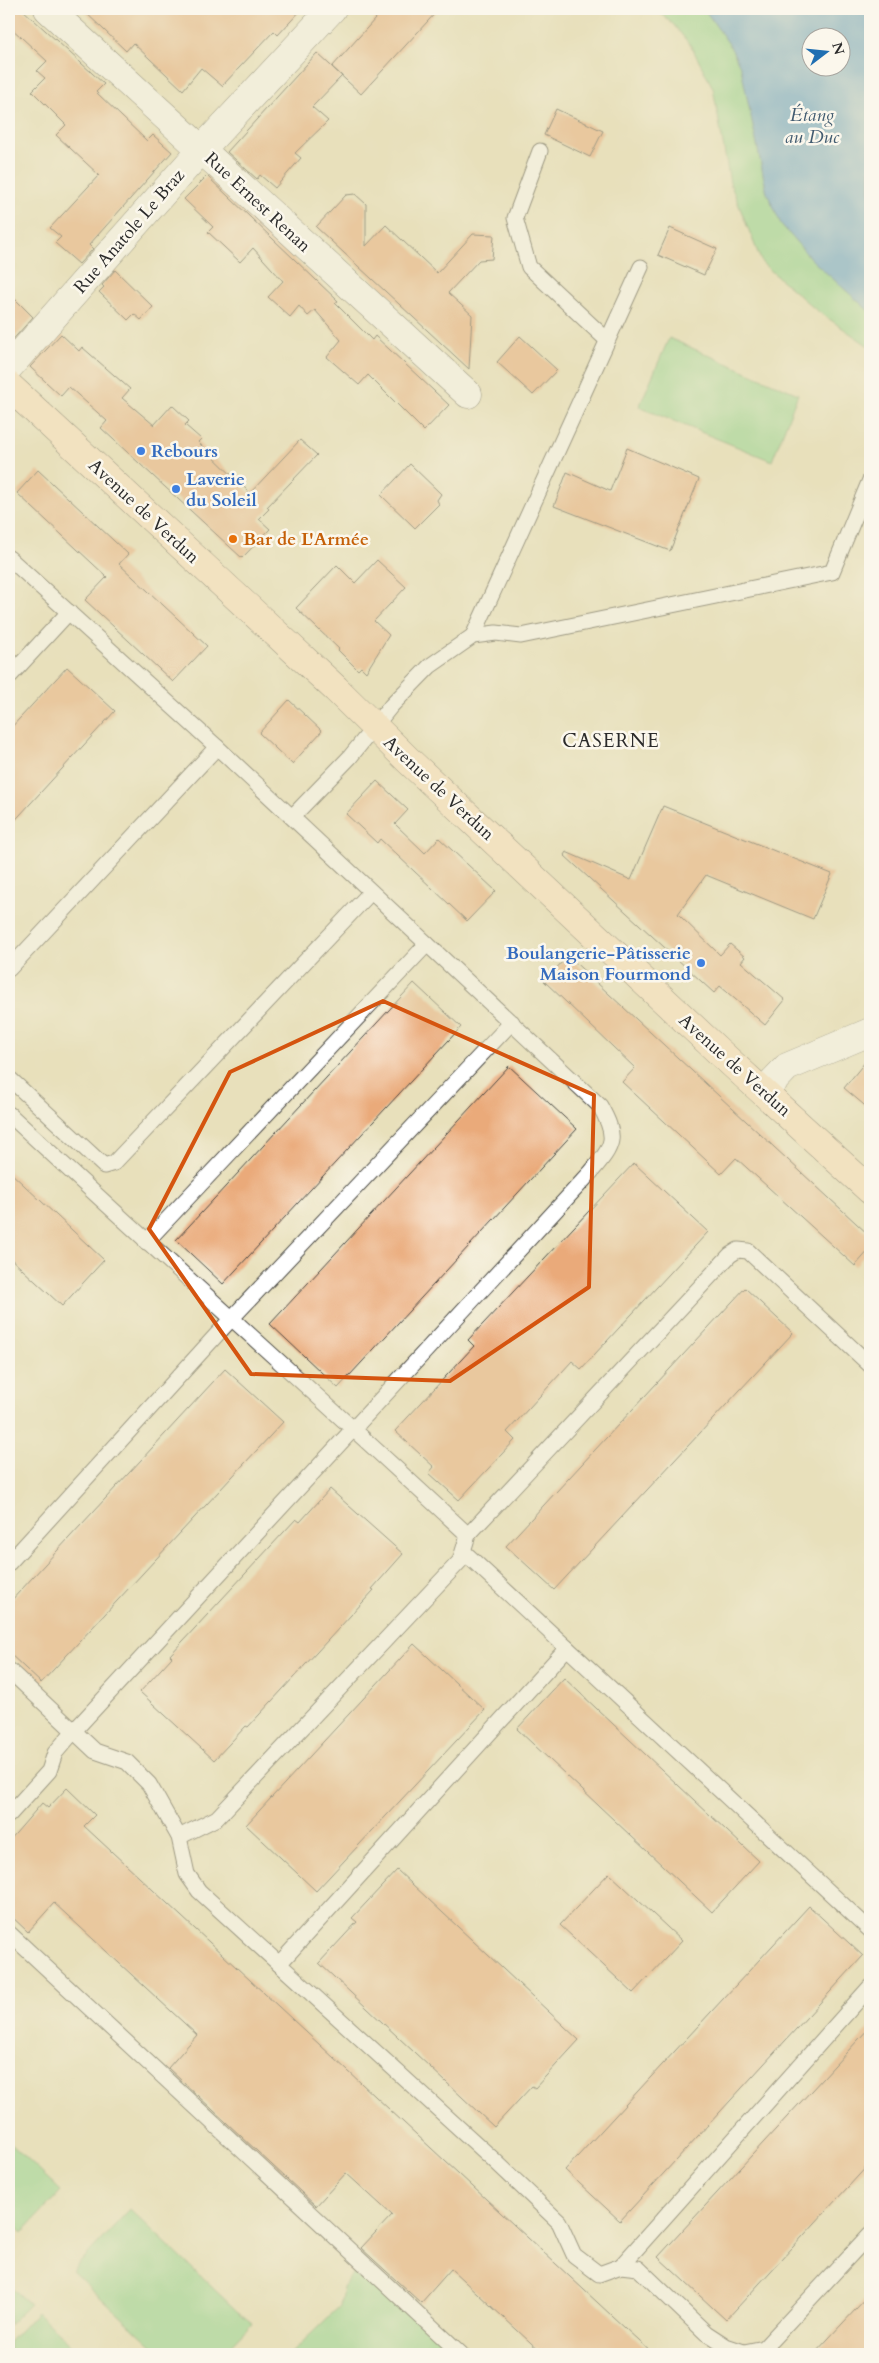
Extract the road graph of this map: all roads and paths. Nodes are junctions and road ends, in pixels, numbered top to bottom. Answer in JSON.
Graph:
{"nodes":[{"id":1,"x":48,"y":9,"type":"edge"},
{"id":2,"x":332,"y":9,"type":"edge"},
{"id":3,"x":201,"y":150,"type":"junction"},
{"id":4,"x":540,"y":151,"type":"dead end"},
{"id":5,"x":641,"y":267,"type":"dead end"},
{"id":6,"x":607,"y":340,"type":"junction"},
{"id":7,"x":9,"y":367,"type":"edge"},
{"id":8,"x":9,"y":386,"type":"edge"},
{"id":9,"x":468,"y":394,"type":"dead end"},
{"id":10,"x":870,"y":480,"type":"edge"},
{"id":11,"x":9,"y":558,"type":"edge"},
{"id":12,"x":69,"y":612,"type":"junction"},
{"id":13,"x":473,"y":636,"type":"junction"},
{"id":14,"x":9,"y":677,"type":"edge"},
{"id":15,"x":375,"y":728,"type":"junction"},
{"id":16,"x":217,"y":747,"type":"junction"},
{"id":17,"x":292,"y":817,"type":"junction"},
{"id":18,"x":371,"y":892,"type":"junction"},
{"id":19,"x":427,"y":944,"type":"junction"},
{"id":20,"x":9,"y":969,"type":"edge"},
{"id":21,"x":512,"y":1022,"type":"junction"},
{"id":22,"x":870,"y":1032,"type":"edge"},
{"id":23,"x":9,"y":1078,"type":"edge"},
{"id":24,"x":764,"y":1091,"type":"junction"},
{"id":25,"x":9,"y":1114,"type":"edge"},
{"id":26,"x":870,"y":1190,"type":"edge"},
{"id":27,"x":146,"y":1242,"type":"junction"},
{"id":28,"x":230,"y":1319,"type":"junction"},
{"id":29,"x":870,"y":1365,"type":"edge"},
{"id":30,"x":353,"y":1427,"type":"junction"},
{"id":31,"x":468,"y":1535,"type":"junction"},
{"id":32,"x":464,"y":1552,"type":"junction"},
{"id":33,"x":9,"y":1562,"type":"edge"},
{"id":34,"x":568,"y":1648,"type":"junction"},
{"id":35,"x":9,"y":1670,"type":"edge"},
{"id":36,"x":73,"y":1732,"type":"junction"},
{"id":37,"x":9,"y":1815,"type":"edge"},
{"id":38,"x":179,"y":1837,"type":"junction"},
{"id":39,"x":870,"y":1930,"type":"edge"},
{"id":40,"x":9,"y":1932,"type":"edge"},
{"id":41,"x":279,"y":1964,"type":"junction"},
{"id":42,"x":870,"y":1987,"type":"edge"},
{"id":43,"x":870,"y":2234,"type":"edge"},
{"id":44,"x":621,"y":2266,"type":"junction"},
{"id":45,"x":461,"y":2354,"type":"edge"}],
"edges":[{"from":1,"to":3,"type":"street","name":"Rue Ernest Renan"},
{"from":2,"to":3,"type":"street","name":"Rue Anatole Le Braz"},
{"from":3,"to":7,"type":"street","name":"Rue Anatole Le Braz"},
{"from":3,"to":9,"type":"street","name":"Rue Ernest Renan"},
{"from":4,"to":6,"type":"lane"},
{"from":5,"to":6,"type":"lane"},
{"from":6,"to":13,"type":"lane"},
{"from":8,"to":15,"type":"main road","name":"Avenue de Verdun"},
{"from":10,"to":13,"type":"lane"},
{"from":11,"to":12,"type":"lane"},
{"from":12,"to":14,"type":"lane"},
{"from":12,"to":16,"type":"lane"},
{"from":13,"to":15,"type":"lane"},
{"from":15,"to":17,"type":"lane"},
{"from":15,"to":24,"type":"main road","name":"Avenue de Verdun"},
{"from":16,"to":17,"type":"lane"},
{"from":16,"to":20,"type":"lane"},
{"from":17,"to":18,"type":"lane"},
{"from":18,"to":19,"type":"lane"},
{"from":18,"to":23,"type":"lane"},
{"from":19,"to":21,"type":"lane"},
{"from":19,"to":27,"type":"lane"},
{"from":21,"to":28,"type":"lane"},
{"from":21,"to":30,"type":"lane"},
{"from":22,"to":24,"type":"street"},
{"from":24,"to":26,"type":"main road","name":"Avenue de Verdun"},
{"from":25,"to":27,"type":"lane"},
{"from":27,"to":28,"type":"lane"},
{"from":28,"to":30,"type":"lane"},
{"from":28,"to":33,"type":"lane"},
{"from":29,"to":31,"type":"lane"},
{"from":30,"to":31,"type":"lane"},
{"from":30,"to":36,"type":"lane"},
{"from":31,"to":32,"type":"lane"},
{"from":32,"to":34,"type":"lane"},
{"from":32,"to":38,"type":"lane"},
{"from":34,"to":39,"type":"lane"},
{"from":34,"to":41,"type":"lane"},
{"from":35,"to":36,"type":"lane"},
{"from":36,"to":37,"type":"lane"},
{"from":36,"to":38,"type":"lane"},
{"from":38,"to":41,"type":"lane"},
{"from":40,"to":45,"type":"lane"},
{"from":41,"to":44,"type":"lane"},
{"from":42,"to":44,"type":"lane"},
{"from":43,"to":44,"type":"lane"}]}
